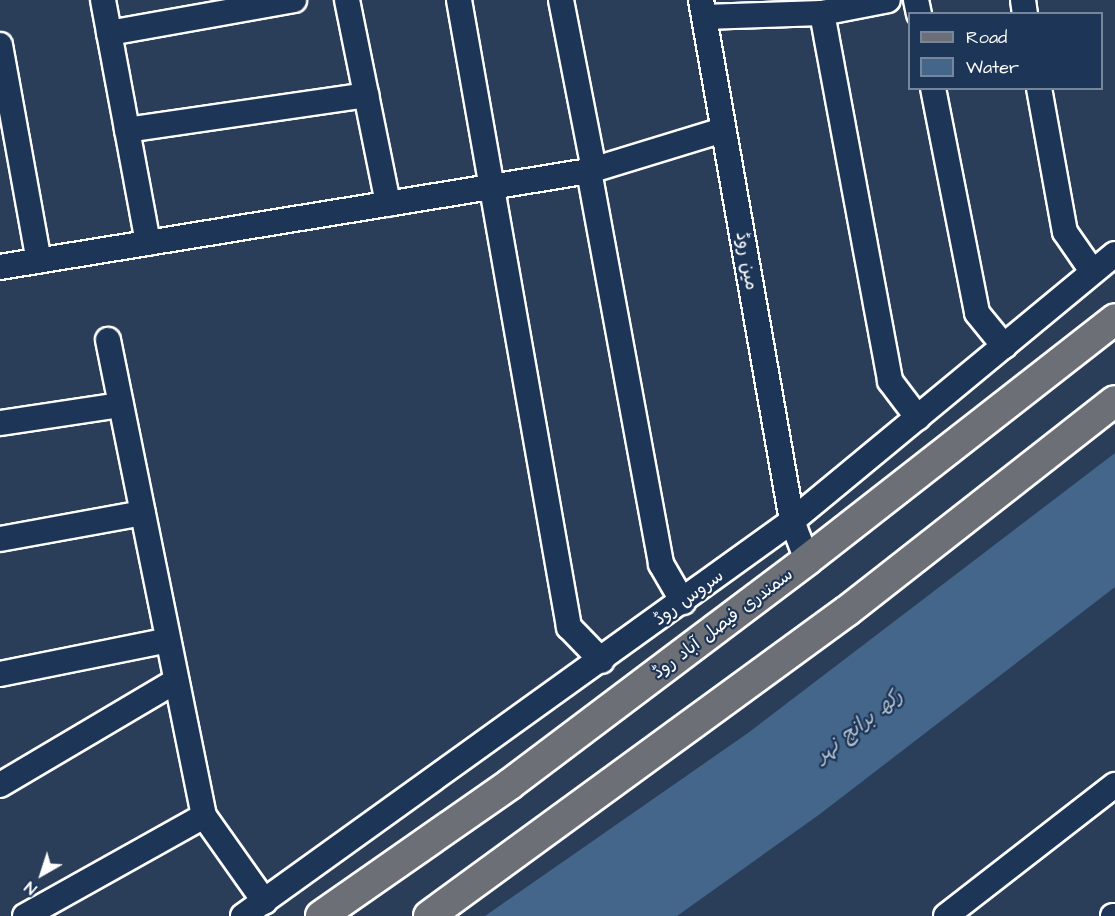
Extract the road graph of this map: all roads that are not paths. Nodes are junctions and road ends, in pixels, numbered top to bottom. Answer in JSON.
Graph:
{"nodes":[{"id":1,"x":103,"y":0,"type":"edge"},
{"id":2,"x":294,"y":0,"type":"edge"},
{"id":3,"x":347,"y":0,"type":"edge"},
{"id":4,"x":459,"y":0,"type":"edge"},
{"id":5,"x":561,"y":0,"type":"edge"},
{"id":6,"x":888,"y":0,"type":"edge"},
{"id":7,"x":211,"y":7,"type":"edge"},
{"id":8,"x":702,"y":8,"type":"edge"},
{"id":9,"x":822,"y":13,"type":"junction"},
{"id":10,"x":109,"y":33,"type":"junction"},
{"id":11,"x":0,"y":45,"type":"edge"},
{"id":12,"x":933,"y":90,"type":"edge"},
{"id":13,"x":1039,"y":90,"type":"edge"},
{"id":14,"x":366,"y":95,"type":"junction"},
{"id":15,"x":127,"y":130,"type":"junction"},
{"id":16,"x":723,"y":130,"type":"junction"},
{"id":17,"x":592,"y":170,"type":"junction"},
{"id":18,"x":494,"y":186,"type":"junction"},
{"id":19,"x":388,"y":204,"type":"junction"},
{"id":20,"x":148,"y":243,"type":"junction"},
{"id":21,"x":1115,"y":254,"type":"edge"},
{"id":22,"x":39,"y":261,"type":"junction"},
{"id":23,"x":0,"y":267,"type":"edge"},
{"id":24,"x":1092,"y":271,"type":"junction"},
{"id":25,"x":1115,"y":319,"type":"edge"},
{"id":26,"x":108,"y":340,"type":"dead end"},
{"id":27,"x":1004,"y":346,"type":"junction"},
{"id":28,"x":1115,"y":401,"type":"edge"},
{"id":29,"x":121,"y":405,"type":"junction"},
{"id":30,"x":918,"y":418,"type":"junction"},
{"id":31,"x":0,"y":423,"type":"edge"},
{"id":32,"x":143,"y":513,"type":"junction"},
{"id":33,"x":792,"y":521,"type":"junction"},
{"id":34,"x":0,"y":539,"type":"edge"},
{"id":35,"x":807,"y":560,"type":"junction"},
{"id":36,"x":683,"y":602,"type":"junction"},
{"id":37,"x":168,"y":640,"type":"junction"},
{"id":38,"x":602,"y":661,"type":"junction"},
{"id":39,"x":0,"y":674,"type":"edge"},
{"id":40,"x":176,"y":681,"type":"junction"},
{"id":41,"x":0,"y":785,"type":"edge"},
{"id":42,"x":1115,"y":785,"type":"edge"},
{"id":43,"x":204,"y":816,"type":"junction"},
{"id":44,"x":265,"y":902,"type":"junction"},
{"id":45,"x":959,"y":912,"type":"edge"},
{"id":46,"x":25,"y":916,"type":"edge"},
{"id":47,"x":243,"y":916,"type":"edge"},
{"id":48,"x":321,"y":916,"type":"edge"},
{"id":49,"x":429,"y":916,"type":"edge"}],
"edges":[{"from":1,"to":10,"type":"street"},
{"from":2,"to":7,"type":"street"},
{"from":3,"to":14,"type":"street"},
{"from":4,"to":18,"type":"street"},
{"from":5,"to":17,"type":"street"},
{"from":6,"to":9,"type":"street"},
{"from":7,"to":10,"type":"street"},
{"from":8,"to":9,"type":"street"},
{"from":8,"to":16,"type":"street","name":"مین روڈ"},
{"from":9,"to":30,"type":"street"},
{"from":10,"to":15,"type":"street"},
{"from":11,"to":22,"type":"street"},
{"from":12,"to":27,"type":"street"},
{"from":13,"to":24,"type":"street"},
{"from":14,"to":15,"type":"street"},
{"from":14,"to":19,"type":"street"},
{"from":15,"to":20,"type":"street"},
{"from":16,"to":17,"type":"street"},
{"from":16,"to":33,"type":"street","name":"مین روڈ"},
{"from":17,"to":18,"type":"street"},
{"from":17,"to":36,"type":"street"},
{"from":18,"to":19,"type":"street"},
{"from":18,"to":38,"type":"street"},
{"from":19,"to":20,"type":"street"},
{"from":20,"to":22,"type":"street"},
{"from":21,"to":24,"type":"street","name":"سروس روڈ"},
{"from":22,"to":23,"type":"street"},
{"from":24,"to":27,"type":"street","name":"سروس روڈ"},
{"from":25,"to":35,"type":"main road","name":"سمندری فیصل آباد روڈ"},
{"from":26,"to":29,"type":"street"},
{"from":27,"to":30,"type":"street","name":"سروس روڈ"},
{"from":28,"to":49,"type":"main road"},
{"from":29,"to":31,"type":"street"},
{"from":29,"to":32,"type":"street"},
{"from":30,"to":33,"type":"street","name":"سروس روڈ"},
{"from":32,"to":34,"type":"street"},
{"from":32,"to":37,"type":"street"},
{"from":33,"to":35,"type":"street","name":"مین روڈ"},
{"from":33,"to":36,"type":"street","name":"سروس روڈ"},
{"from":35,"to":48,"type":"main road","name":"سمندری فیصل آباد روڈ"},
{"from":36,"to":38,"type":"street","name":"سروس روڈ"},
{"from":37,"to":39,"type":"street"},
{"from":37,"to":40,"type":"street"},
{"from":38,"to":44,"type":"street","name":"سروس روڈ"},
{"from":40,"to":41,"type":"street"},
{"from":40,"to":43,"type":"street"},
{"from":42,"to":45,"type":"street"},
{"from":43,"to":44,"type":"street"},
{"from":43,"to":46,"type":"street"},
{"from":44,"to":47,"type":"street","name":"سروس روڈ"}]}
